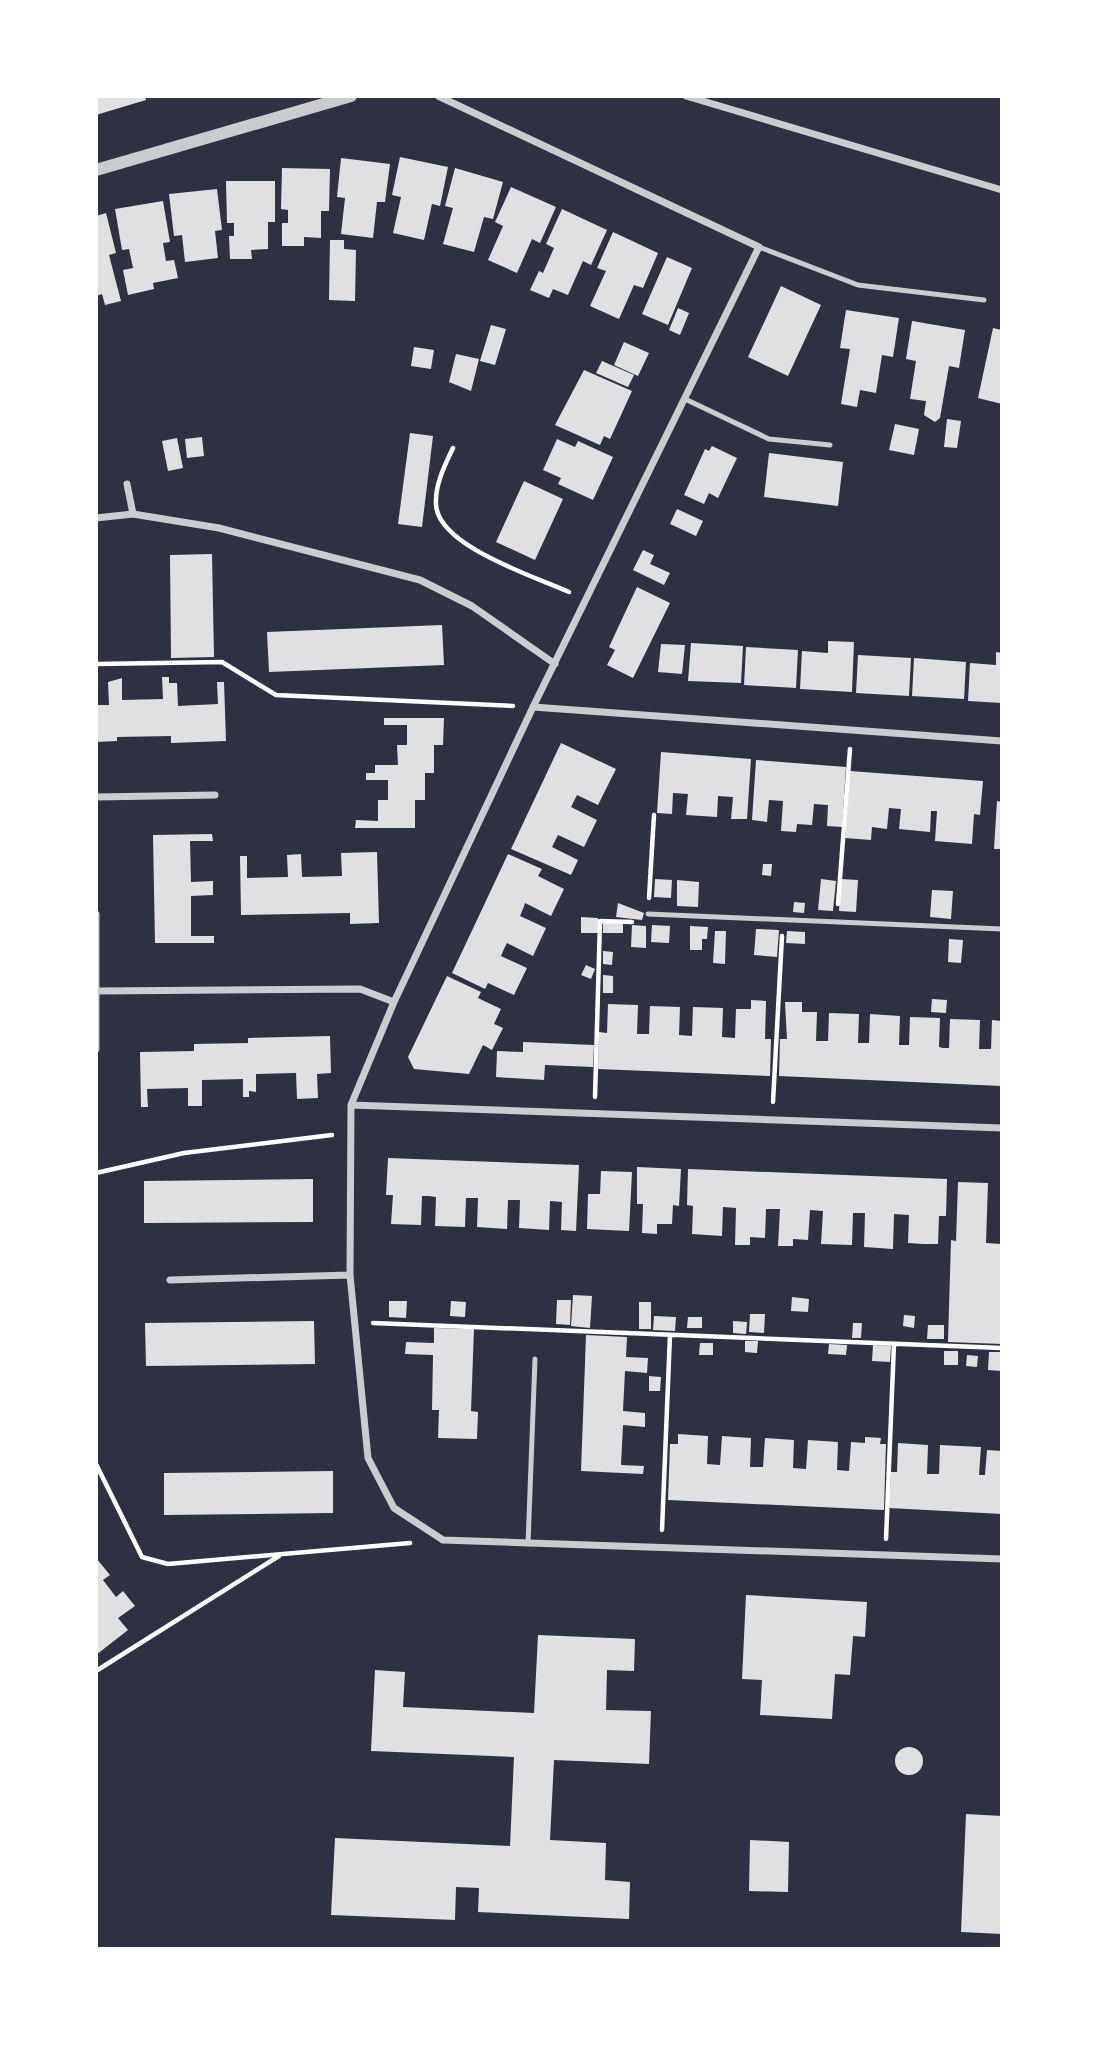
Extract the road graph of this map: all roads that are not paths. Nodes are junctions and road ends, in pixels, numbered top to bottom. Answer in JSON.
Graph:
{"nodes":[{"id":1,"x":351,"y":96,"type":"edge"},
{"id":2,"x":438,"y":96,"type":"edge"},
{"id":3,"x":686,"y":96,"type":"edge"},
{"id":4,"x":96,"y":170,"type":"edge"},
{"id":5,"x":1002,"y":190,"type":"edge"},
{"id":6,"x":759,"y":247,"type":"junction"},
{"id":7,"x":984,"y":300,"type":"dead end"},
{"id":8,"x":685,"y":399,"type":"junction"},
{"id":9,"x":830,"y":445,"type":"dead end"},
{"id":10,"x":127,"y":484,"type":"dead end"},
{"id":11,"x":133,"y":514,"type":"junction"},
{"id":12,"x":96,"y":518,"type":"edge"},
{"id":13,"x":555,"y":664,"type":"junction"},
{"id":14,"x":533,"y":707,"type":"junction"},
{"id":15,"x":1002,"y":741,"type":"edge"},
{"id":16,"x":215,"y":795,"type":"dead end"},
{"id":17,"x":96,"y":797,"type":"edge"},
{"id":18,"x":96,"y":914,"type":"edge"},
{"id":19,"x":649,"y":914,"type":"road end"},
{"id":20,"x":1002,"y":929,"type":"edge"},
{"id":21,"x":97,"y":992,"type":"edge"},
{"id":22,"x":394,"y":1002,"type":"junction"},
{"id":23,"x":96,"y":1049,"type":"edge"},
{"id":24,"x":351,"y":1105,"type":"junction"},
{"id":25,"x":1002,"y":1128,"type":"edge"},
{"id":26,"x":350,"y":1275,"type":"junction"},
{"id":27,"x":170,"y":1280,"type":"dead end"},
{"id":28,"x":536,"y":1359,"type":"dead end"},
{"id":29,"x":528,"y":1544,"type":"junction"},
{"id":30,"x":1002,"y":1559,"type":"edge"}],
"edges":[{"from":1,"to":4,"type":"street"},
{"from":2,"to":6,"type":"street"},
{"from":3,"to":5,"type":"street"},
{"from":6,"to":7,"type":"lane"},
{"from":6,"to":8,"type":"street"},
{"from":8,"to":9,"type":"lane"},
{"from":8,"to":13,"type":"street"},
{"from":10,"to":11,"type":"street"},
{"from":11,"to":12,"type":"street"},
{"from":11,"to":13,"type":"street"},
{"from":13,"to":14,"type":"street"},
{"from":14,"to":15,"type":"street"},
{"from":14,"to":22,"type":"street"},
{"from":16,"to":17,"type":"street"},
{"from":18,"to":21,"type":"street"},
{"from":19,"to":20,"type":"lane"},
{"from":21,"to":22,"type":"street"},
{"from":21,"to":23,"type":"street"},
{"from":22,"to":24,"type":"street"},
{"from":24,"to":25,"type":"street"},
{"from":24,"to":26,"type":"street"},
{"from":26,"to":27,"type":"street"},
{"from":26,"to":29,"type":"street"},
{"from":28,"to":29,"type":"lane"},
{"from":29,"to":30,"type":"street"}]}
